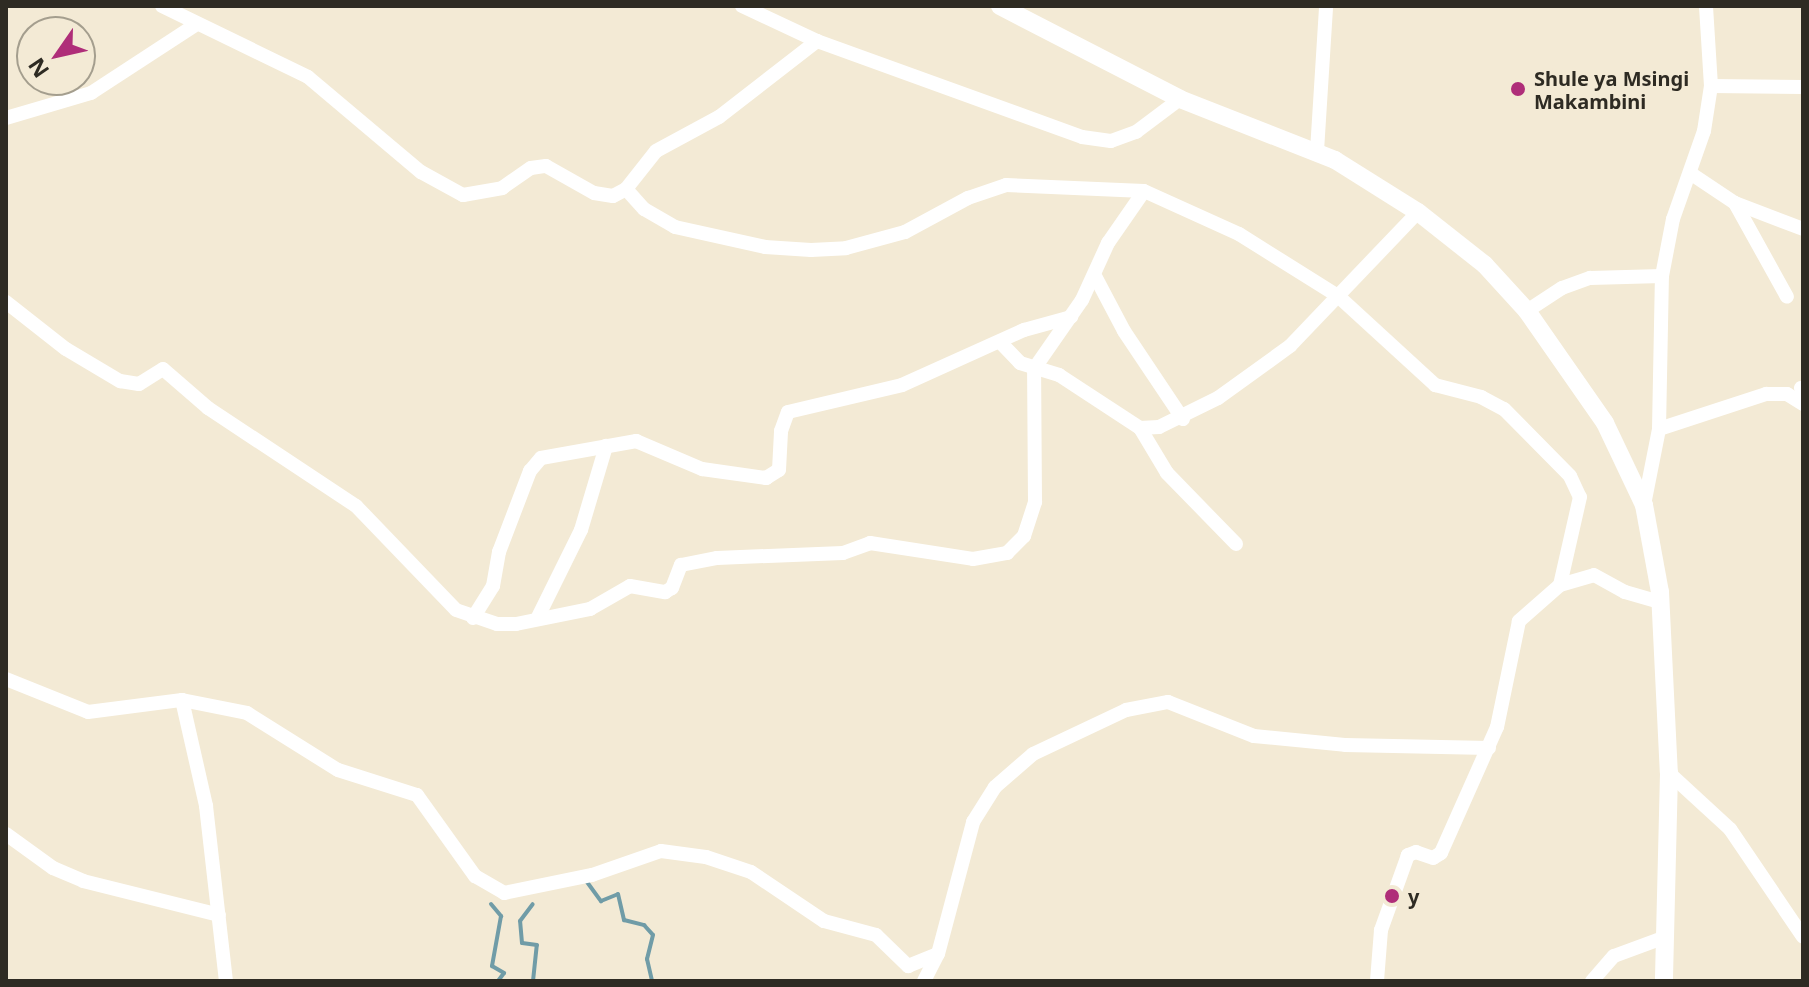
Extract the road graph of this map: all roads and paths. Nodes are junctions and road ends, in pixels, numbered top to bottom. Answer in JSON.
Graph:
{"nodes":[{"id":1,"x":162,"y":6,"type":"edge"},
{"id":2,"x":742,"y":6,"type":"edge"},
{"id":3,"x":1000,"y":6,"type":"edge"},
{"id":4,"x":1326,"y":6,"type":"edge"},
{"id":5,"x":1706,"y":6,"type":"edge"},
{"id":6,"x":197,"y":24,"type":"junction"},
{"id":7,"x":817,"y":41,"type":"junction"},
{"id":8,"x":1711,"y":86,"type":"junction"},
{"id":9,"x":1803,"y":87,"type":"edge"},
{"id":10,"x":1180,"y":99,"type":"junction"},
{"id":11,"x":6,"y":118,"type":"edge"},
{"id":12,"x":1317,"y":151,"type":"junction"},
{"id":13,"x":1690,"y":173,"type":"junction"},
{"id":14,"x":626,"y":189,"type":"junction"},
{"id":15,"x":1144,"y":191,"type":"junction"},
{"id":16,"x":1735,"y":203,"type":"junction"},
{"id":17,"x":1418,"y":212,"type":"junction"},
{"id":18,"x":1803,"y":229,"type":"edge"},
{"id":19,"x":1095,"y":276,"type":"junction"},
{"id":20,"x":1662,"y":276,"type":"junction"},
{"id":21,"x":1338,"y":296,"type":"junction"},
{"id":22,"x":1787,"y":297,"type":"dead end"},
{"id":23,"x":6,"y":302,"type":"edge"},
{"id":24,"x":1527,"y":311,"type":"junction"},
{"id":25,"x":1071,"y":317,"type":"junction"},
{"id":26,"x":1000,"y":342,"type":"junction"},
{"id":27,"x":1034,"y":369,"type":"junction"},
{"id":28,"x":1799,"y":389,"type":"edge"},
{"id":29,"x":1803,"y":404,"type":"edge"},
{"id":30,"x":1183,"y":419,"type":"junction"},
{"id":31,"x":1140,"y":428,"type":"junction"},
{"id":32,"x":1659,"y":429,"type":"junction"},
{"id":33,"x":606,"y":446,"type":"junction"},
{"id":34,"x":1644,"y":505,"type":"junction"},
{"id":35,"x":1236,"y":544,"type":"dead end"},
{"id":36,"x":1560,"y":585,"type":"junction"},
{"id":37,"x":1661,"y":602,"type":"junction"},
{"id":38,"x":473,"y":618,"type":"junction"},
{"id":39,"x":537,"y":619,"type":"junction"},
{"id":40,"x":6,"y":679,"type":"edge"},
{"id":41,"x":182,"y":700,"type":"junction"},
{"id":42,"x":1489,"y":748,"type":"junction"},
{"id":43,"x":1669,"y":773,"type":"junction"},
{"id":44,"x":6,"y":834,"type":"edge"},
{"id":45,"x":219,"y":915,"type":"junction"},
{"id":46,"x":1803,"y":937,"type":"edge"},
{"id":47,"x":1663,"y":938,"type":"junction"},
{"id":48,"x":938,"y":954,"type":"junction"},
{"id":49,"x":226,"y":981,"type":"edge"},
{"id":50,"x":924,"y":981,"type":"edge"},
{"id":51,"x":1377,"y":981,"type":"edge"},
{"id":52,"x":1592,"y":981,"type":"edge"},
{"id":53,"x":1664,"y":981,"type":"edge"}],
"edges":[{"from":1,"to":6,"type":"street"},
{"from":2,"to":7,"type":"street"},
{"from":3,"to":10,"type":"street"},
{"from":4,"to":12,"type":"street"},
{"from":5,"to":8,"type":"street"},
{"from":6,"to":11,"type":"street"},
{"from":6,"to":14,"type":"street"},
{"from":7,"to":10,"type":"street"},
{"from":7,"to":14,"type":"street"},
{"from":8,"to":9,"type":"street"},
{"from":8,"to":13,"type":"street"},
{"from":10,"to":12,"type":"street"},
{"from":12,"to":17,"type":"street"},
{"from":13,"to":16,"type":"street"},
{"from":13,"to":20,"type":"street"},
{"from":14,"to":15,"type":"street"},
{"from":15,"to":19,"type":"street"},
{"from":15,"to":21,"type":"street"},
{"from":16,"to":18,"type":"street"},
{"from":16,"to":22,"type":"street"},
{"from":17,"to":21,"type":"street"},
{"from":17,"to":24,"type":"street"},
{"from":19,"to":25,"type":"street"},
{"from":19,"to":30,"type":"street"},
{"from":20,"to":24,"type":"street"},
{"from":20,"to":32,"type":"street"},
{"from":21,"to":30,"type":"street"},
{"from":21,"to":36,"type":"street"},
{"from":23,"to":38,"type":"street"},
{"from":24,"to":34,"type":"street"},
{"from":25,"to":26,"type":"street"},
{"from":25,"to":27,"type":"street"},
{"from":26,"to":27,"type":"street"},
{"from":26,"to":33,"type":"street"},
{"from":27,"to":31,"type":"street"},
{"from":27,"to":39,"type":"street"},
{"from":28,"to":29,"type":"street"},
{"from":28,"to":32,"type":"street"},
{"from":30,"to":31,"type":"street"},
{"from":31,"to":35,"type":"street"},
{"from":32,"to":34,"type":"street"},
{"from":33,"to":38,"type":"street"},
{"from":33,"to":39,"type":"street"},
{"from":34,"to":37,"type":"street"},
{"from":36,"to":37,"type":"street"},
{"from":36,"to":42,"type":"street"},
{"from":37,"to":43,"type":"street"},
{"from":38,"to":39,"type":"street"},
{"from":40,"to":41,"type":"street"},
{"from":41,"to":45,"type":"street"},
{"from":41,"to":48,"type":"street"},
{"from":42,"to":48,"type":"street"},
{"from":42,"to":51,"type":"street"},
{"from":43,"to":46,"type":"street"},
{"from":43,"to":47,"type":"street"},
{"from":44,"to":45,"type":"street"},
{"from":45,"to":49,"type":"street"},
{"from":47,"to":52,"type":"street"},
{"from":47,"to":53,"type":"street"},
{"from":48,"to":50,"type":"street"}]}
